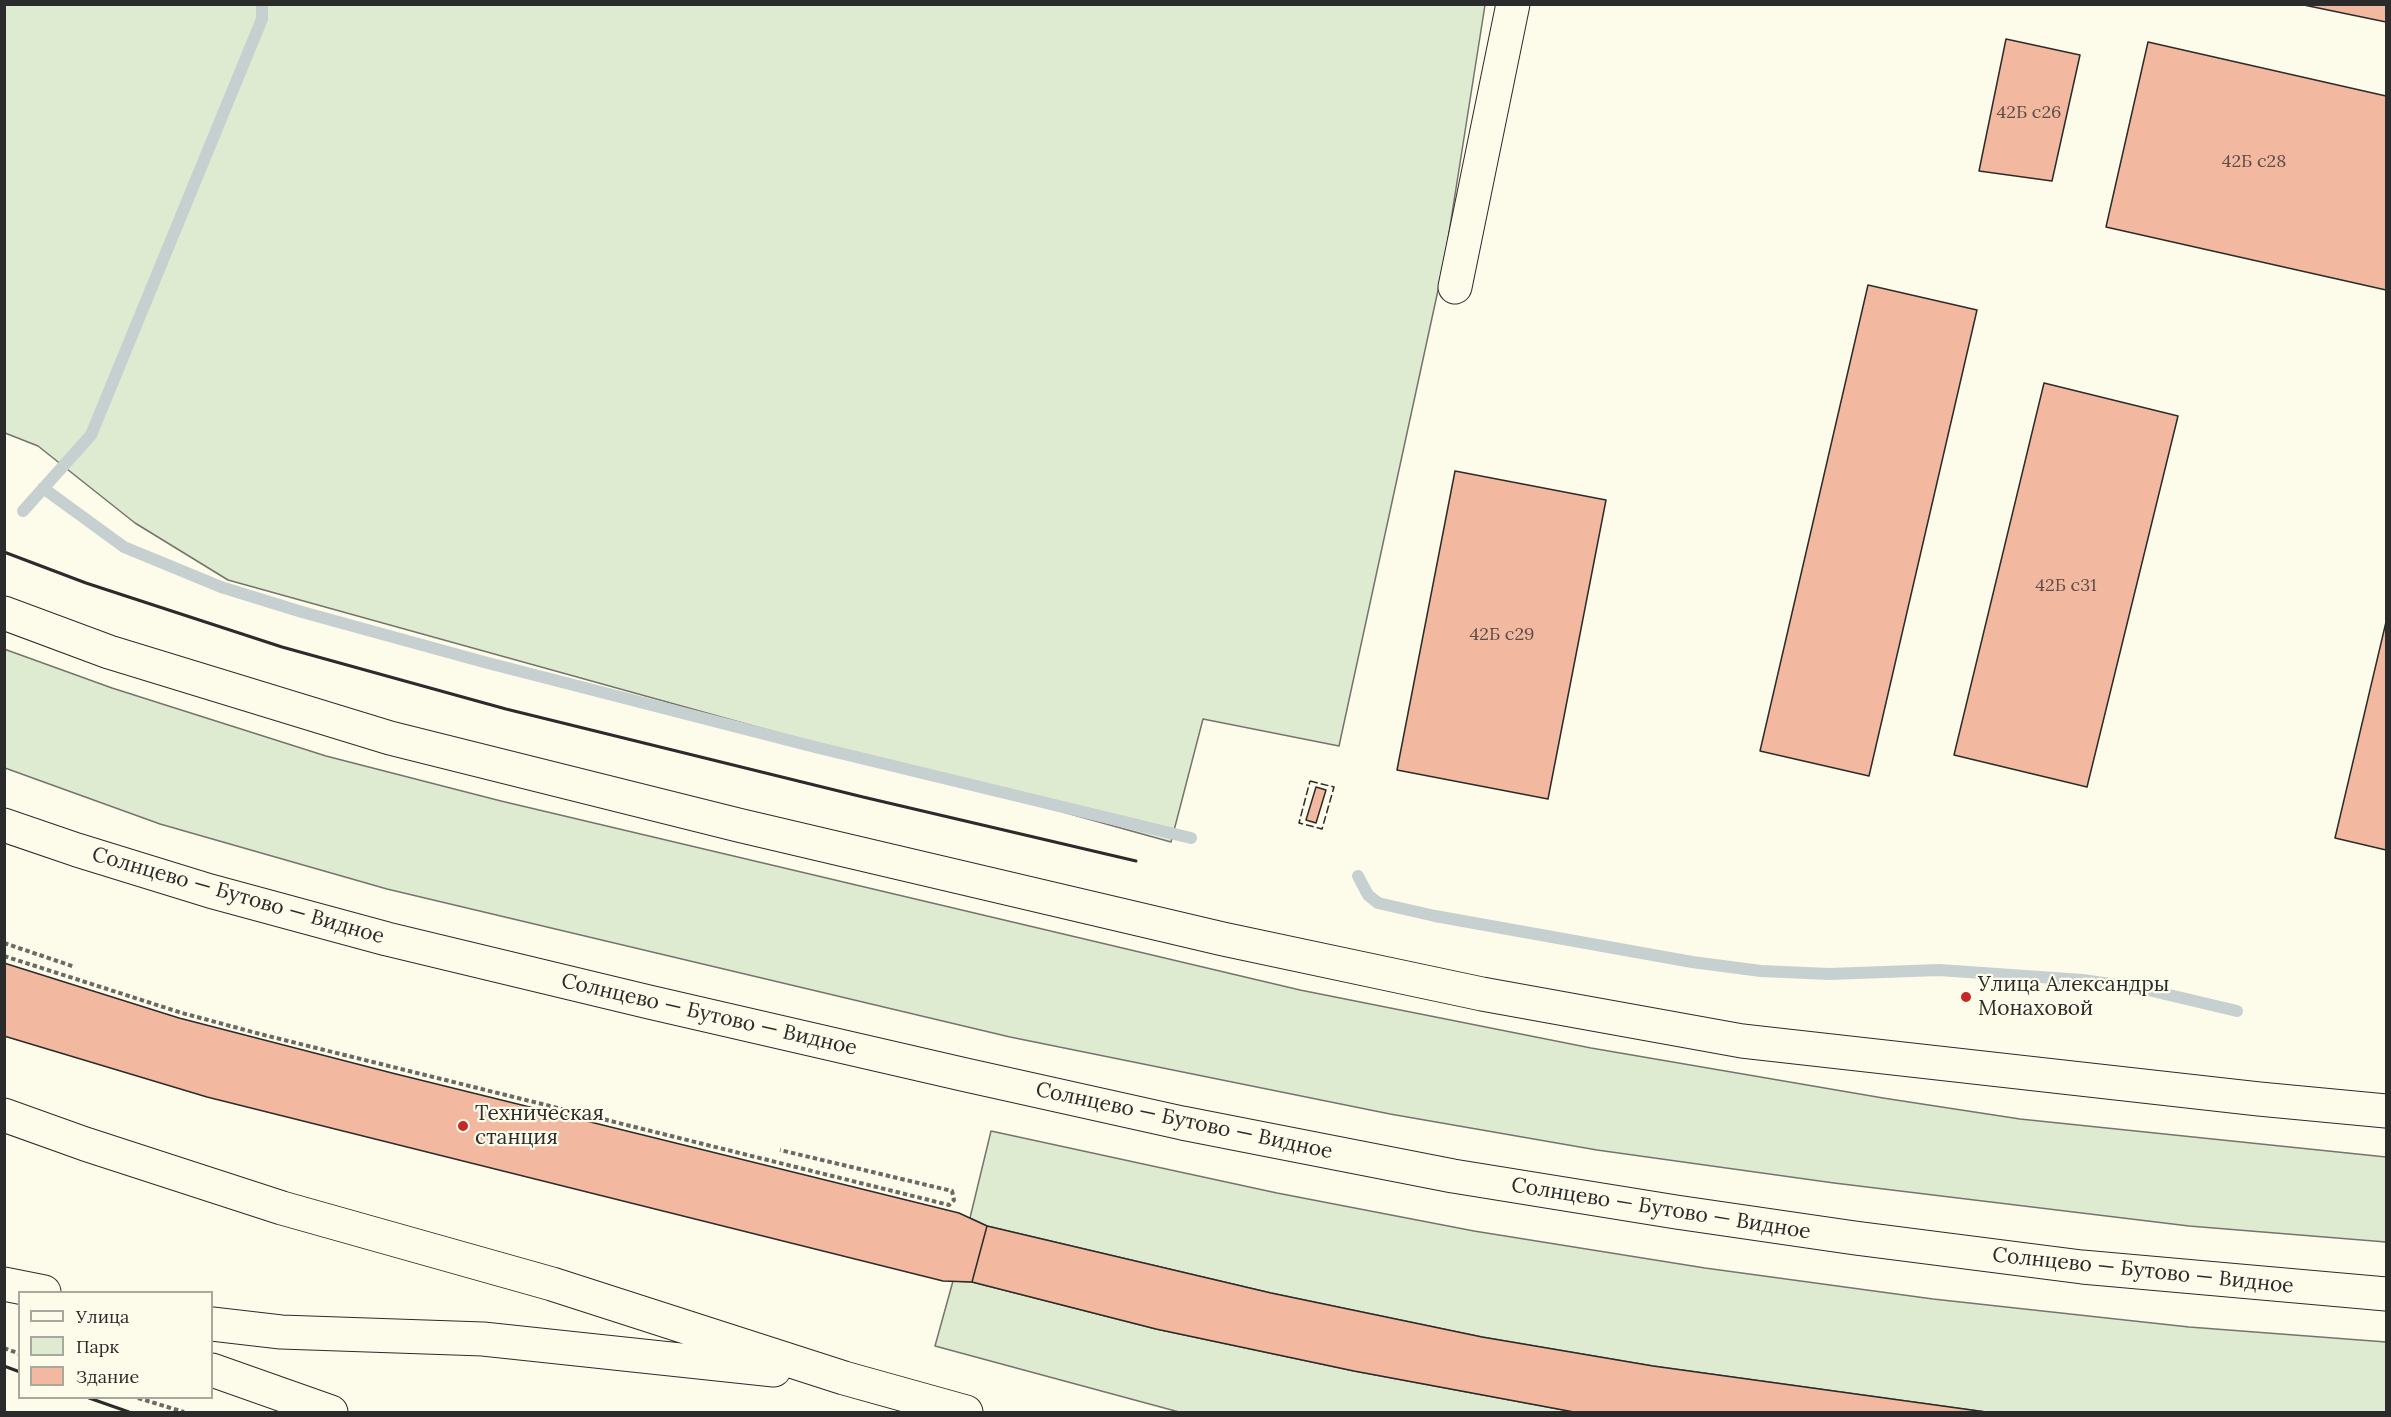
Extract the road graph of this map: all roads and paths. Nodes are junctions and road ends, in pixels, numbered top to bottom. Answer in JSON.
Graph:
{"nodes":[{"id":1,"x":1513,"y":4,"type":"edge"},
{"id":2,"x":1455,"y":287,"type":"dead end"},
{"id":3,"x":4,"y":613,"type":"edge"},
{"id":4,"x":4,"y":825,"type":"edge"},
{"id":5,"x":4,"y":943,"type":"edge"},
{"id":6,"x":4,"y":956,"type":"edge"},
{"id":7,"x":75,"y":967,"type":"dead end"},
{"id":8,"x":2386,"y":1111,"type":"edge"},
{"id":9,"x":4,"y":1115,"type":"edge"},
{"id":10,"x":780,"y":1150,"type":"dead end"},
{"id":11,"x":4,"y":1284,"type":"edge"},
{"id":12,"x":4,"y":1289,"type":"edge"},
{"id":13,"x":35,"y":1291,"type":"edge"},
{"id":14,"x":2386,"y":1294,"type":"edge"},
{"id":15,"x":18,"y":1295,"type":"edge"},
{"id":16,"x":213,"y":1324,"type":"edge"},
{"id":17,"x":213,"y":1370,"type":"edge"},
{"id":18,"x":844,"y":1378,"type":"junction"},
{"id":19,"x":141,"y":1399,"type":"edge"},
{"id":20,"x":184,"y":1413,"type":"edge"},
{"id":21,"x":331,"y":1413,"type":"edge"},
{"id":22,"x":966,"y":1413,"type":"edge"}],
"edges":[{"from":1,"to":2,"type":"main road"},
{"from":3,"to":8,"type":"main road"},
{"from":4,"to":14,"type":"main road","name":"Солнцево — Бутово — Видное"},
{"from":5,"to":7,"type":"path"},
{"from":6,"to":10,"type":"path"},
{"from":9,"to":18,"type":"main road"},
{"from":11,"to":13,"type":"main road"},
{"from":12,"to":15,"type":"main road"},
{"from":16,"to":18,"type":"main road"},
{"from":17,"to":21,"type":"main road"},
{"from":18,"to":22,"type":"main road"},
{"from":19,"to":20,"type":"path"}]}
